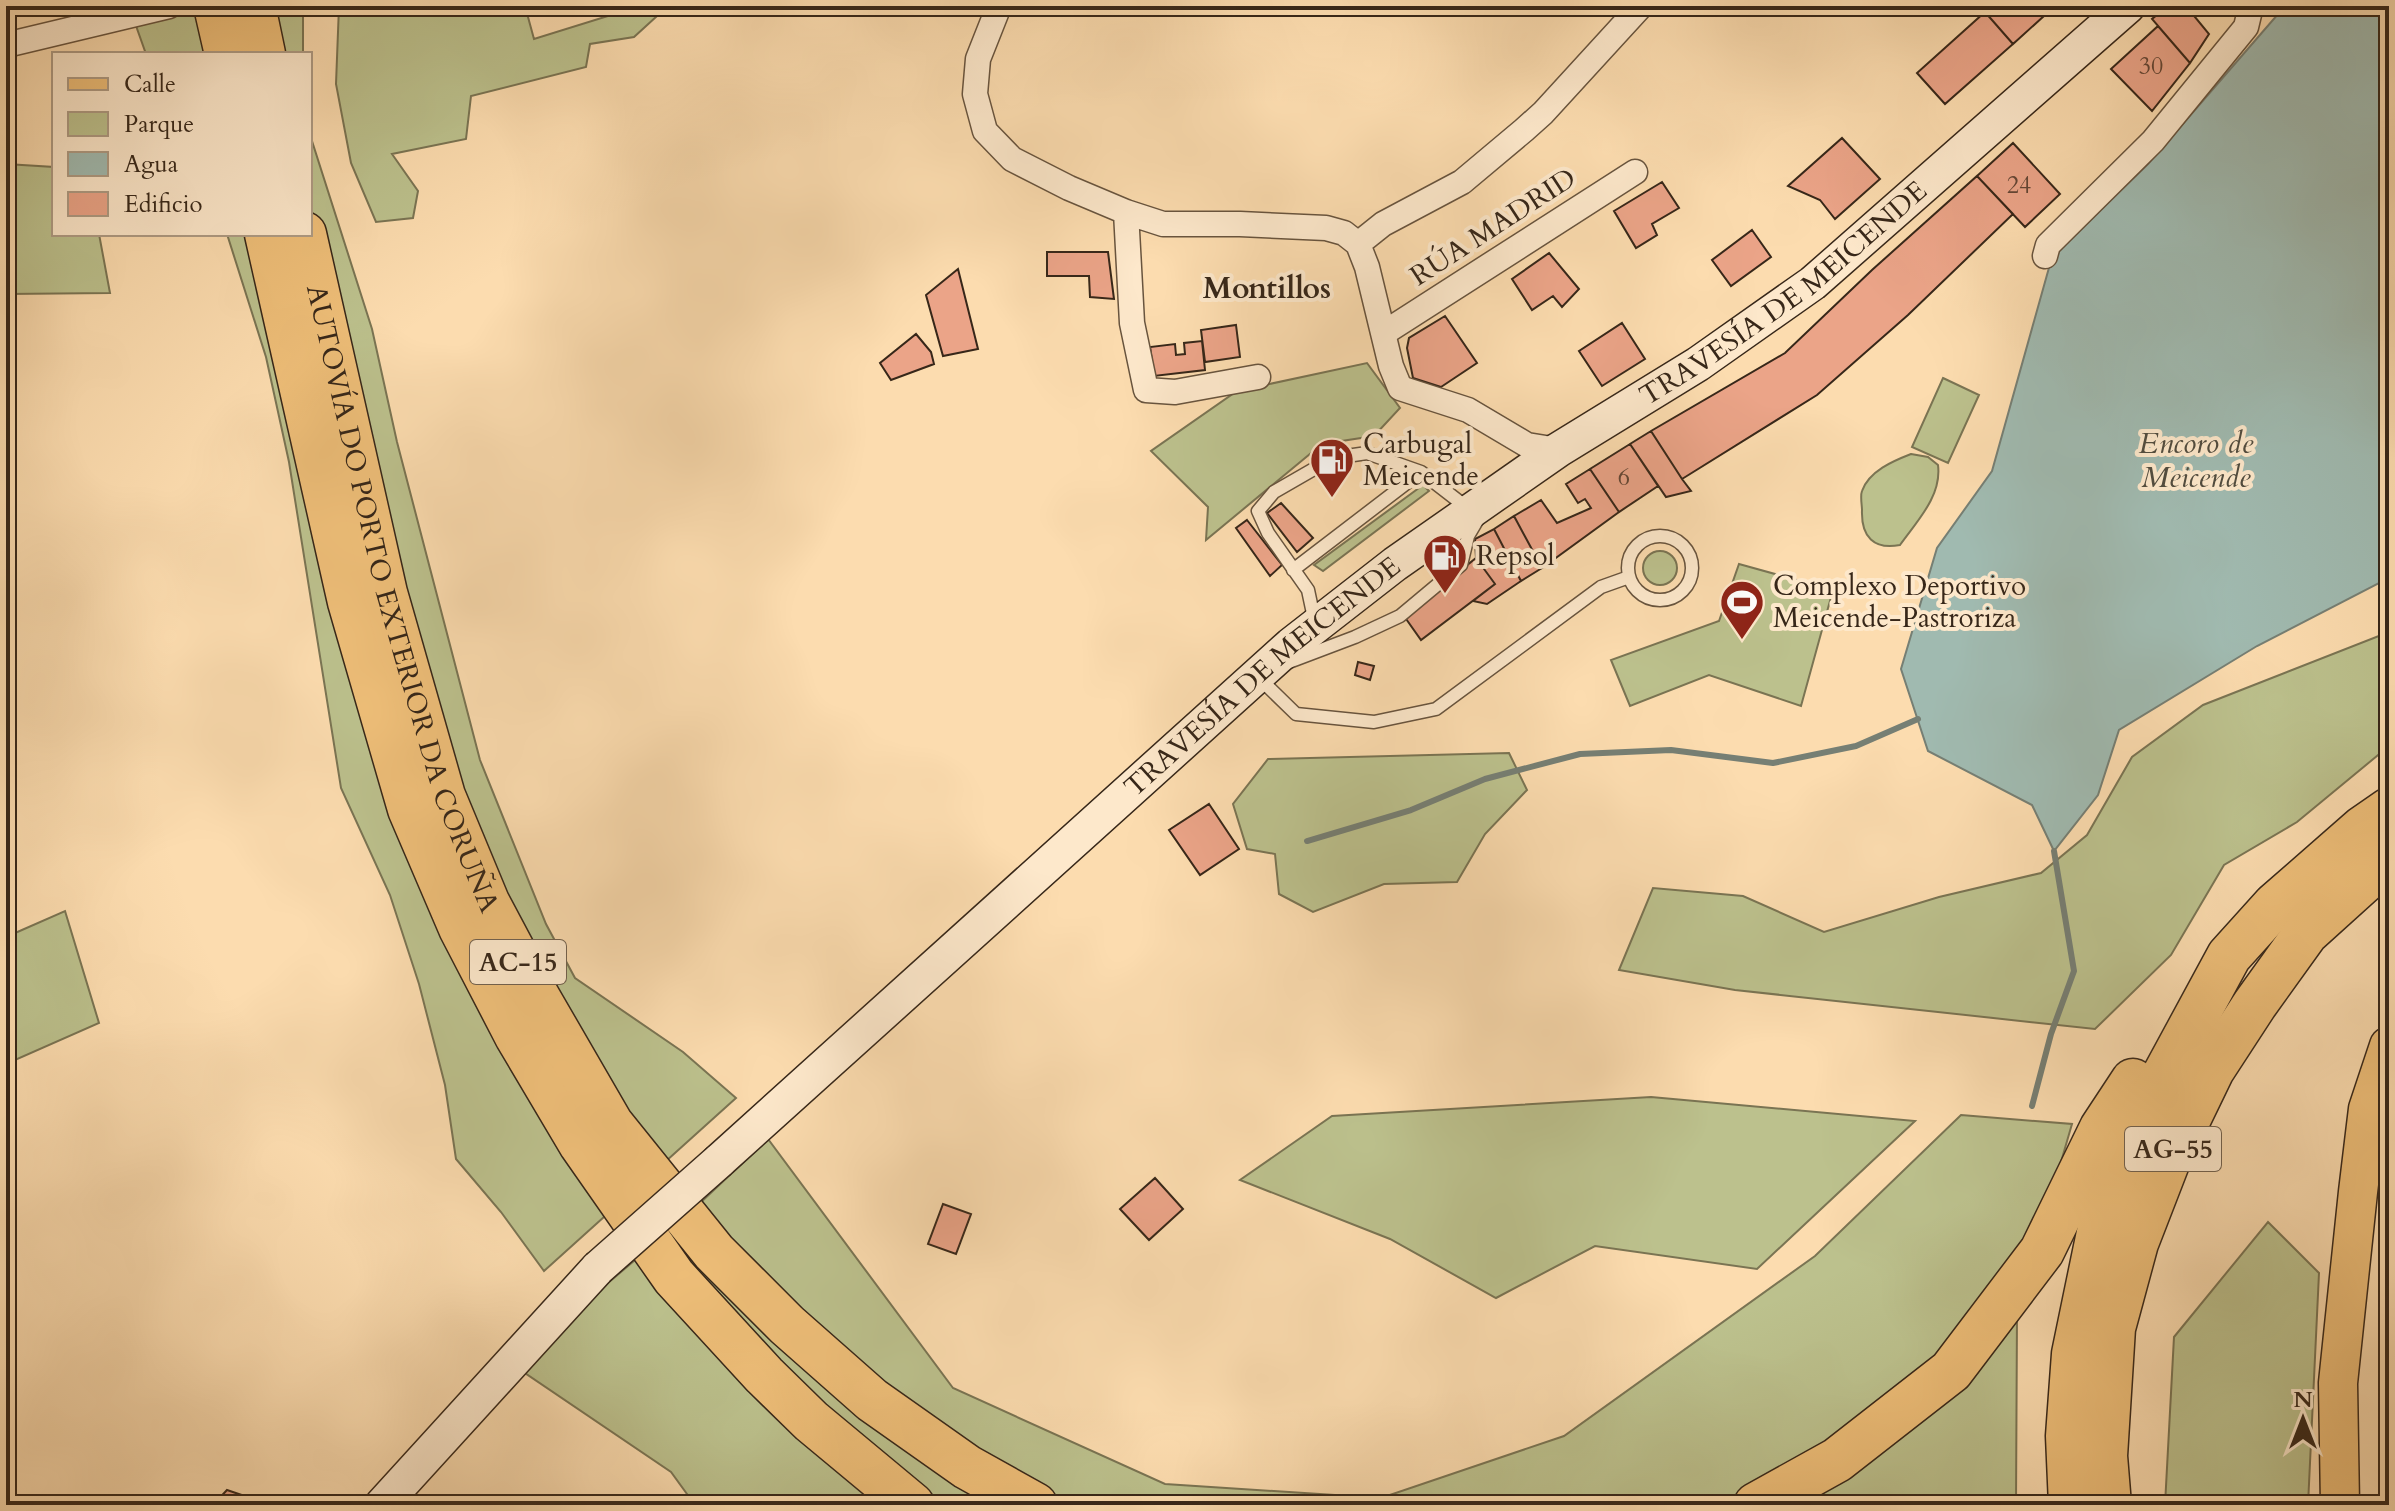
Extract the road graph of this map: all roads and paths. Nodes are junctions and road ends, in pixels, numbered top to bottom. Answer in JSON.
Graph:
{"nodes":[{"id":1,"x":169,"y":6,"type":"edge"},
{"id":2,"x":216,"y":6,"type":"edge"},
{"id":3,"x":253,"y":6,"type":"edge"},
{"id":4,"x":1641,"y":6,"type":"edge"},
{"id":5,"x":2128,"y":6,"type":"edge"},
{"id":6,"x":2251,"y":6,"type":"edge"},
{"id":7,"x":989,"y":10,"type":"edge"},
{"id":8,"x":6,"y":45,"type":"edge"},
{"id":9,"x":227,"y":52,"type":"edge"},
{"id":10,"x":263,"y":52,"type":"edge"},
{"id":11,"x":1635,"y":172,"type":"dead end"},
{"id":12,"x":1126,"y":212,"type":"junction"},
{"id":13,"x":267,"y":236,"type":"edge"},
{"id":14,"x":304,"y":236,"type":"edge"},
{"id":15,"x":1358,"y":244,"type":"junction"},
{"id":16,"x":2045,"y":256,"type":"dead end"},
{"id":17,"x":1384,"y":333,"type":"junction"},
{"id":18,"x":1258,"y":377,"type":"dead end"},
{"id":19,"x":1500,"y":428,"type":"junction"},
{"id":20,"x":1558,"y":450,"type":"junction"},
{"id":21,"x":1421,"y":472,"type":"junction"},
{"id":22,"x":1519,"y":479,"type":"junction"},
{"id":23,"x":1480,"y":507,"type":"junction"},
{"id":24,"x":1293,"y":570,"type":"junction"},
{"id":25,"x":1629,"y":577,"type":"junction"},
{"id":26,"x":1315,"y":625,"type":"junction"},
{"id":27,"x":1256,"y":676,"type":"junction"},
{"id":28,"x":2389,"y":810,"type":"edge"},
{"id":29,"x":2389,"y":858,"type":"edge"},
{"id":30,"x":2229,"y":956,"type":"junction"},
{"id":31,"x":2389,"y":1046,"type":"edge"},
{"id":32,"x":382,"y":1505,"type":"edge"},
{"id":33,"x":912,"y":1505,"type":"edge"},
{"id":34,"x":1035,"y":1505,"type":"edge"},
{"id":35,"x":1756,"y":1505,"type":"edge"},
{"id":36,"x":2071,"y":1505,"type":"edge"},
{"id":37,"x":2109,"y":1505,"type":"edge"},
{"id":38,"x":2340,"y":1505,"type":"edge"}],
"edges":[{"from":1,"to":8,"type":"street"},
{"from":2,"to":9,"type":"highway"},
{"from":3,"to":10,"type":"highway"},
{"from":4,"to":15,"type":"street"},
{"from":5,"to":20,"type":"main road","name":"TRAVESÍA DE MEICENDE"},
{"from":6,"to":16,"type":"street"},
{"from":7,"to":12,"type":"street"},
{"from":11,"to":17,"type":"street","name":"RÚA MADRID"},
{"from":12,"to":15,"type":"street"},
{"from":12,"to":18,"type":"street"},
{"from":13,"to":33,"type":"highway","name":"AUTOVÍA DO PORTO EXTERIOR DA CORUÑA","number":"AC-15"},
{"from":14,"to":34,"type":"highway","name":"AUTOVÍA DO PORTO EXTERIOR DA CORUÑA","number":"AC-15"},
{"from":15,"to":17,"type":"street"},
{"from":17,"to":19,"type":"street"},
{"from":19,"to":20,"type":"street"},
{"from":19,"to":22,"type":"street"},
{"from":20,"to":22,"type":"main road","name":"TRAVESÍA DE MEICENDE"},
{"from":21,"to":23,"type":"lane"},
{"from":21,"to":24,"type":"lane"},
{"from":21,"to":24,"type":"lane"},
{"from":22,"to":23,"type":"main road","name":"TRAVESÍA DE MEICENDE"},
{"from":23,"to":26,"type":"main road","name":"TRAVESÍA DE MEICENDE"},
{"from":23,"to":27,"type":"lane"},
{"from":24,"to":26,"type":"lane"},
{"from":25,"to":25,"type":"lane"},
{"from":25,"to":27,"type":"lane"},
{"from":26,"to":27,"type":"main road","name":"TRAVESÍA DE MEICENDE"},
{"from":27,"to":32,"type":"main road","name":"TRAVESÍA DE MEICENDE","bridge":true},
{"from":28,"to":30,"type":"highway","number":"AG-55"},
{"from":29,"to":37,"type":"highway","number":"AG-55"},
{"from":30,"to":35,"type":"highway"},
{"from":30,"to":36,"type":"highway","number":"AG-55"},
{"from":31,"to":38,"type":"main road"}]}
